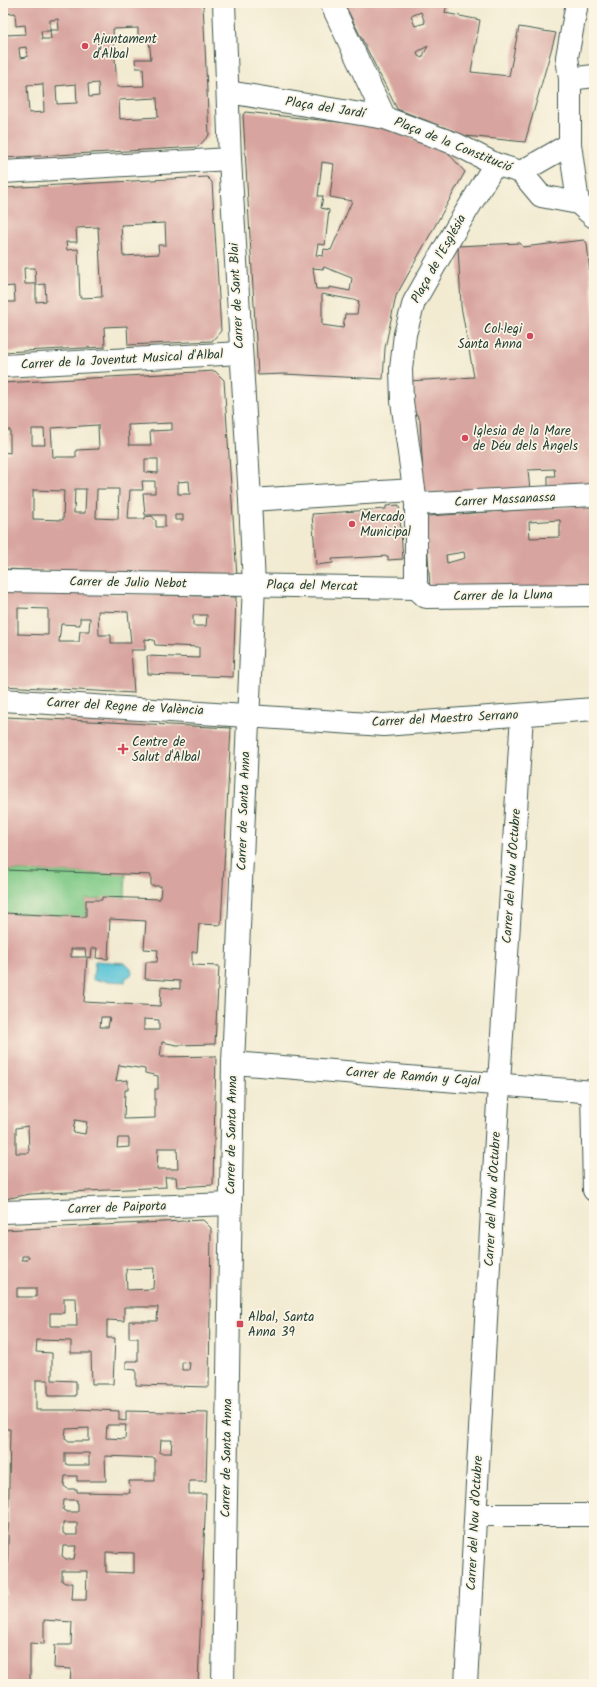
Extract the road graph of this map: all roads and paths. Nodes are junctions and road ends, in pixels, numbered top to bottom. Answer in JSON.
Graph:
{"nodes":[{"id":1,"x":224,"y":3,"type":"edge"},
{"id":2,"x":331,"y":3,"type":"edge"},
{"id":3,"x":577,"y":3,"type":"edge"},
{"id":4,"x":594,"y":76,"type":"edge"},
{"id":5,"x":570,"y":79,"type":"junction"},
{"id":6,"x":228,"y":92,"type":"junction"},
{"id":7,"x":385,"y":118,"type":"junction"},
{"id":8,"x":570,"y":144,"type":"junction"},
{"id":9,"x":230,"y":159,"type":"junction"},
{"id":10,"x":495,"y":164,"type":"junction"},
{"id":11,"x":3,"y":172,"type":"edge"},
{"id":12,"x":521,"y":172,"type":"junction"},
{"id":13,"x":586,"y":210,"type":"edge"},
{"id":14,"x":241,"y":353,"type":"junction"},
{"id":15,"x":3,"y":366,"type":"edge"},
{"id":16,"x":594,"y":495,"type":"edge"},
{"id":17,"x":415,"y":497,"type":"junction"},
{"id":18,"x":250,"y":500,"type":"junction"},
{"id":19,"x":3,"y":581,"type":"edge"},
{"id":20,"x":254,"y":585,"type":"junction"},
{"id":21,"x":416,"y":588,"type":"junction"},
{"id":22,"x":594,"y":595,"type":"edge"},
{"id":23,"x":3,"y":700,"type":"edge"},
{"id":24,"x":594,"y":709,"type":"edge"},
{"id":25,"x":248,"y":715,"type":"junction"},
{"id":26,"x":522,"y":715,"type":"junction"},
{"id":27,"x":233,"y":1063,"type":"junction"},
{"id":28,"x":499,"y":1083,"type":"junction"},
{"id":29,"x":593,"y":1091,"type":"edge"},
{"id":30,"x":594,"y":1190,"type":"edge"},
{"id":31,"x":231,"y":1204,"type":"junction"},
{"id":32,"x":3,"y":1212,"type":"edge"},
{"id":33,"x":476,"y":1515,"type":"junction"},
{"id":34,"x":594,"y":1515,"type":"edge"},
{"id":35,"x":223,"y":1684,"type":"edge"},
{"id":36,"x":466,"y":1684,"type":"edge"}],
"edges":[{"from":1,"to":6,"type":"street"},
{"from":2,"to":7,"type":"street","name":"Plaça del Jardí"},
{"from":3,"to":5,"type":"street","name":"Plaça de la Constitució"},
{"from":4,"to":5,"type":"street"},
{"from":5,"to":8,"type":"street","name":"Plaça de la Constitució"},
{"from":6,"to":7,"type":"street","name":"Plaça del Jardí"},
{"from":6,"to":9,"type":"street","name":"Carrer de Sant Blai"},
{"from":7,"to":10,"type":"street","name":"Plaça de la Constitució"},
{"from":8,"to":12,"type":"street","name":"Plaça de la Constitució"},
{"from":8,"to":13,"type":"street","name":"Plaça de la Constitució"},
{"from":9,"to":11,"type":"street"},
{"from":9,"to":14,"type":"street","name":"Carrer de Sant Blai"},
{"from":10,"to":12,"type":"street","name":"Plaça de la Constitució"},
{"from":10,"to":17,"type":"street","name":"Plaça de l'Església"},
{"from":12,"to":13,"type":"street","name":"Plaça de la Constitució"},
{"from":14,"to":15,"type":"street","name":"Carrer de la Joventut Musical d'Albal"},
{"from":14,"to":18,"type":"street","name":"Carrer de Sant Blai"},
{"from":16,"to":17,"type":"street","name":"Carrer Massanassa"},
{"from":17,"to":18,"type":"street"},
{"from":17,"to":21,"type":"street"},
{"from":18,"to":20,"type":"street","name":"Plaça del Mercat"},
{"from":19,"to":20,"type":"street","name":"Carrer de Julio Nebot"},
{"from":20,"to":21,"type":"street","name":"Plaça del Mercat"},
{"from":20,"to":25,"type":"street","name":"Carrer de Santa Anna"},
{"from":21,"to":22,"type":"street","name":"Carrer de la Lluna"},
{"from":23,"to":25,"type":"street","name":"Carrer del Regne de València"},
{"from":24,"to":26,"type":"street","name":"Carrer del Maestro Serrano"},
{"from":25,"to":26,"type":"street","name":"Carrer del Maestro Serrano"},
{"from":25,"to":27,"type":"street","name":"Carrer de Santa Anna"},
{"from":26,"to":28,"type":"street","name":"Carrer del Nou d'Octubre"},
{"from":27,"to":28,"type":"street","name":"Carrer de Ramón y Cajal"},
{"from":27,"to":31,"type":"street","name":"Carrer de Santa Anna"},
{"from":28,"to":29,"type":"street","name":"Carrer de Ramón y Cajal"},
{"from":28,"to":33,"type":"street","name":"Carrer del Nou d'Octubre"},
{"from":29,"to":30,"type":"street"},
{"from":31,"to":32,"type":"street","name":"Carrer de Paiporta"},
{"from":31,"to":35,"type":"street","name":"Carrer de Santa Anna"},
{"from":33,"to":34,"type":"street"},
{"from":33,"to":36,"type":"street","name":"Carrer del Nou d'Octubre"}]}
